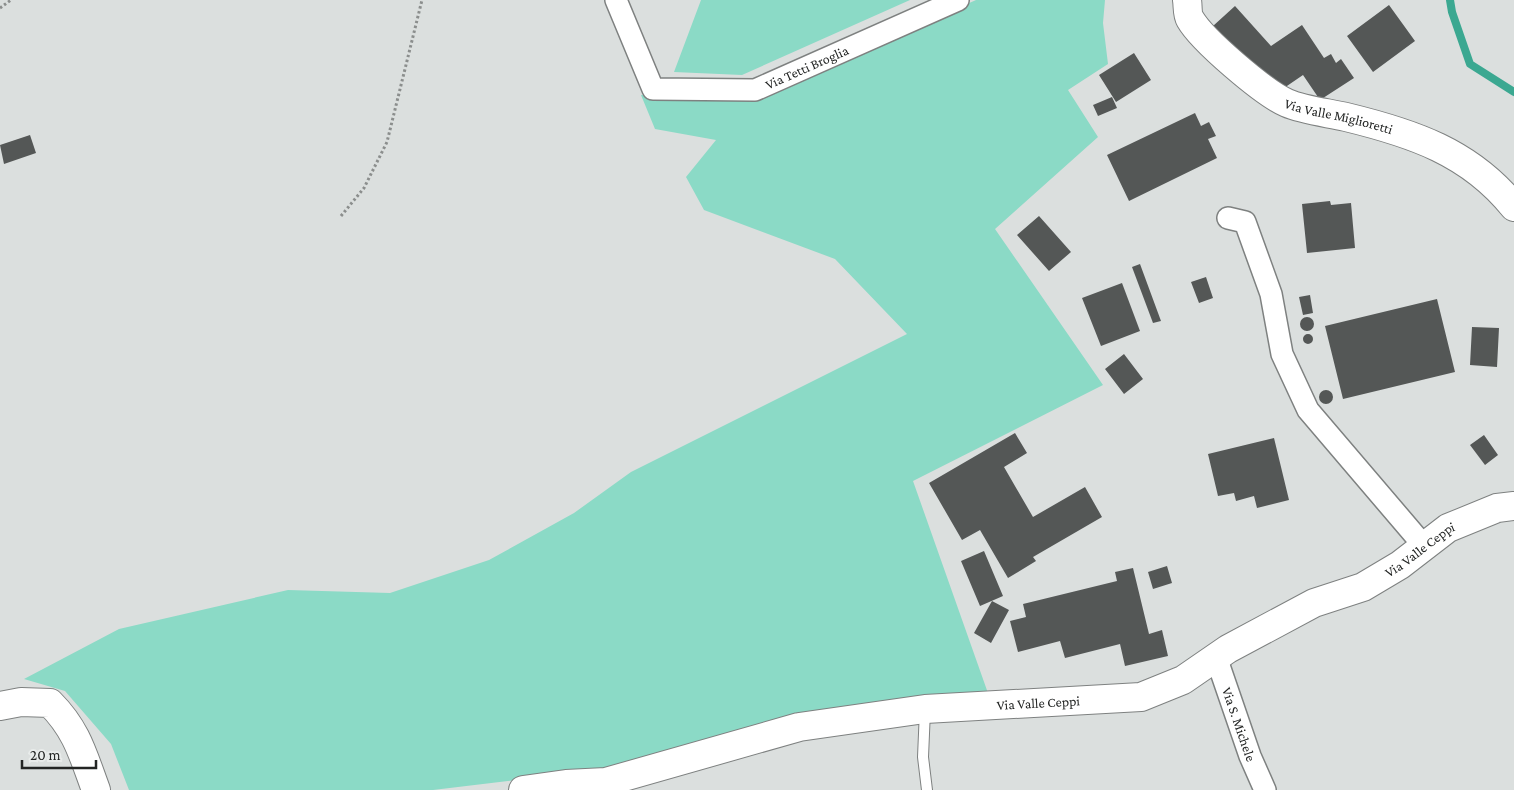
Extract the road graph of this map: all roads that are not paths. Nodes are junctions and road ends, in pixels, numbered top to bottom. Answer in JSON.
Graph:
{"nodes":[{"id":1,"x":616,"y":0,"type":"edge"},
{"id":2,"x":958,"y":0,"type":"edge"},
{"id":3,"x":1187,"y":0,"type":"edge"},
{"id":4,"x":1514,"y":207,"type":"edge"},
{"id":5,"x":1228,"y":218,"type":"dead end"},
{"id":6,"x":1514,"y":506,"type":"edge"},
{"id":7,"x":1424,"y":546,"type":"junction"},
{"id":8,"x":1216,"y":657,"type":"junction"},
{"id":9,"x":0,"y":706,"type":"edge"},
{"id":10,"x":925,"y":709,"type":"junction"},
{"id":11,"x":96,"y":790,"type":"edge"},
{"id":12,"x":524,"y":790,"type":"edge"},
{"id":13,"x":927,"y":790,"type":"edge"},
{"id":14,"x":1265,"y":790,"type":"edge"}],
"edges":[{"from":1,"to":2,"type":"street","name":"Via Tetti Broglia"},
{"from":3,"to":4,"type":"street","name":"Via Valle Miglioretti"},
{"from":5,"to":7,"type":"street"},
{"from":6,"to":7,"type":"street","name":"Via Valle Ceppi"},
{"from":7,"to":8,"type":"street","name":"Via Valle Ceppi"},
{"from":8,"to":10,"type":"street","name":"Via Valle Ceppi"},
{"from":8,"to":14,"type":"street","name":"Via S. Michele"},
{"from":9,"to":11,"type":"street"},
{"from":10,"to":12,"type":"street","name":"Via Valle Ceppi"},
{"from":10,"to":13,"type":"lane"}]}
